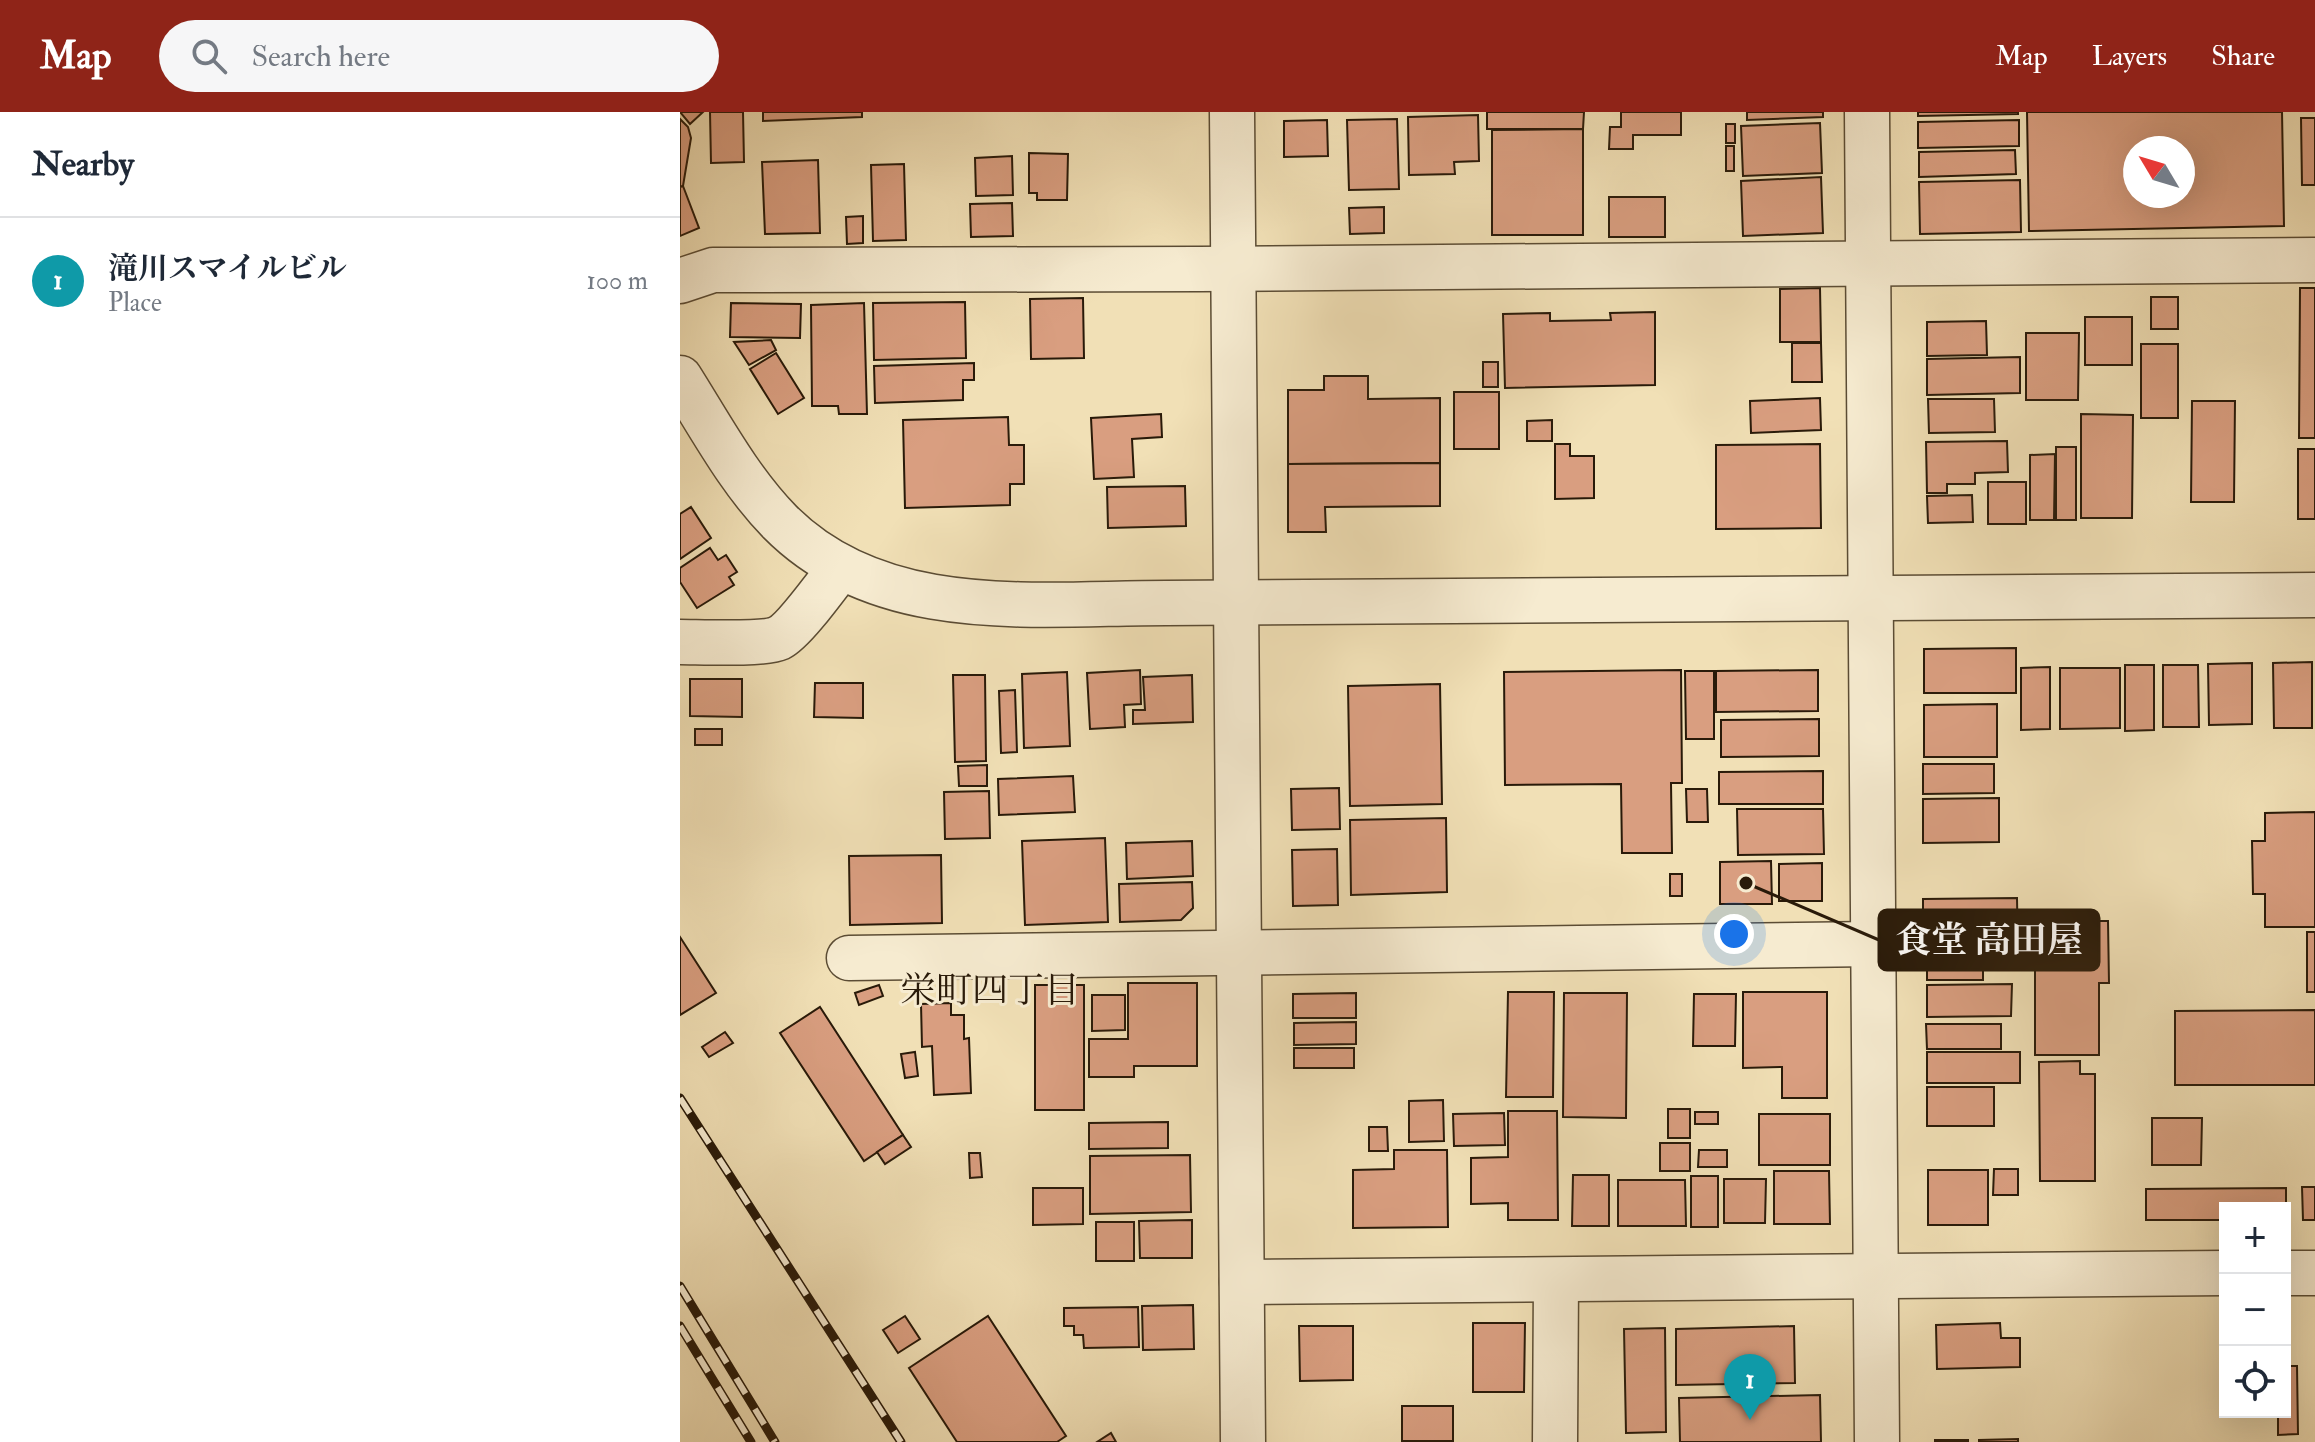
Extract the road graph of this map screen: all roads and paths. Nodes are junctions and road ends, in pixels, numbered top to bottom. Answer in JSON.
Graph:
{"nodes":[{"id":1,"x":1232,"y":112,"type":"edge"},
{"id":2,"x":1867,"y":112,"type":"edge"},
{"id":3,"x":2315,"y":260,"type":"edge"},
{"id":4,"x":1867,"y":263,"type":"junction"},
{"id":5,"x":1234,"y":269,"type":"junction"},
{"id":6,"x":680,"y":281,"type":"edge"},
{"id":7,"x":680,"y":378,"type":"edge"},
{"id":8,"x":840,"y":568,"type":"junction"},
{"id":9,"x":2315,"y":595,"type":"edge"},
{"id":10,"x":1870,"y":598,"type":"junction"},
{"id":11,"x":1237,"y":603,"type":"junction"},
{"id":12,"x":680,"y":642,"type":"edge"},
{"id":13,"x":1874,"y":944,"type":"junction"},
{"id":14,"x":1239,"y":952,"type":"junction"},
{"id":15,"x":849,"y":958,"type":"dead end"},
{"id":16,"x":2219,"y":1273,"type":"edge"},
{"id":17,"x":2291,"y":1273,"type":"edge"},
{"id":18,"x":2315,"y":1273,"type":"edge"},
{"id":19,"x":1876,"y":1275,"type":"junction"},
{"id":20,"x":1556,"y":1280,"type":"junction"},
{"id":21,"x":1242,"y":1282,"type":"junction"},
{"id":22,"x":1243,"y":1442,"type":"edge"},
{"id":23,"x":1555,"y":1442,"type":"edge"},
{"id":24,"x":1877,"y":1442,"type":"edge"}],
"edges":[{"from":1,"to":5,"type":"street"},
{"from":2,"to":4,"type":"street"},
{"from":3,"to":4,"type":"street"},
{"from":4,"to":5,"type":"street"},
{"from":4,"to":10,"type":"street"},
{"from":5,"to":6,"type":"street"},
{"from":5,"to":11,"type":"street"},
{"from":7,"to":8,"type":"street"},
{"from":8,"to":11,"type":"street"},
{"from":8,"to":12,"type":"street"},
{"from":9,"to":10,"type":"street"},
{"from":10,"to":11,"type":"street"},
{"from":10,"to":13,"type":"street"},
{"from":11,"to":14,"type":"street"},
{"from":13,"to":14,"type":"street"},
{"from":13,"to":19,"type":"street"},
{"from":14,"to":15,"type":"street"},
{"from":14,"to":21,"type":"street"},
{"from":16,"to":19,"type":"street"},
{"from":17,"to":18,"type":"street"},
{"from":19,"to":20,"type":"street"},
{"from":19,"to":24,"type":"street"},
{"from":20,"to":21,"type":"street"},
{"from":20,"to":23,"type":"street"},
{"from":21,"to":22,"type":"street"}]}
